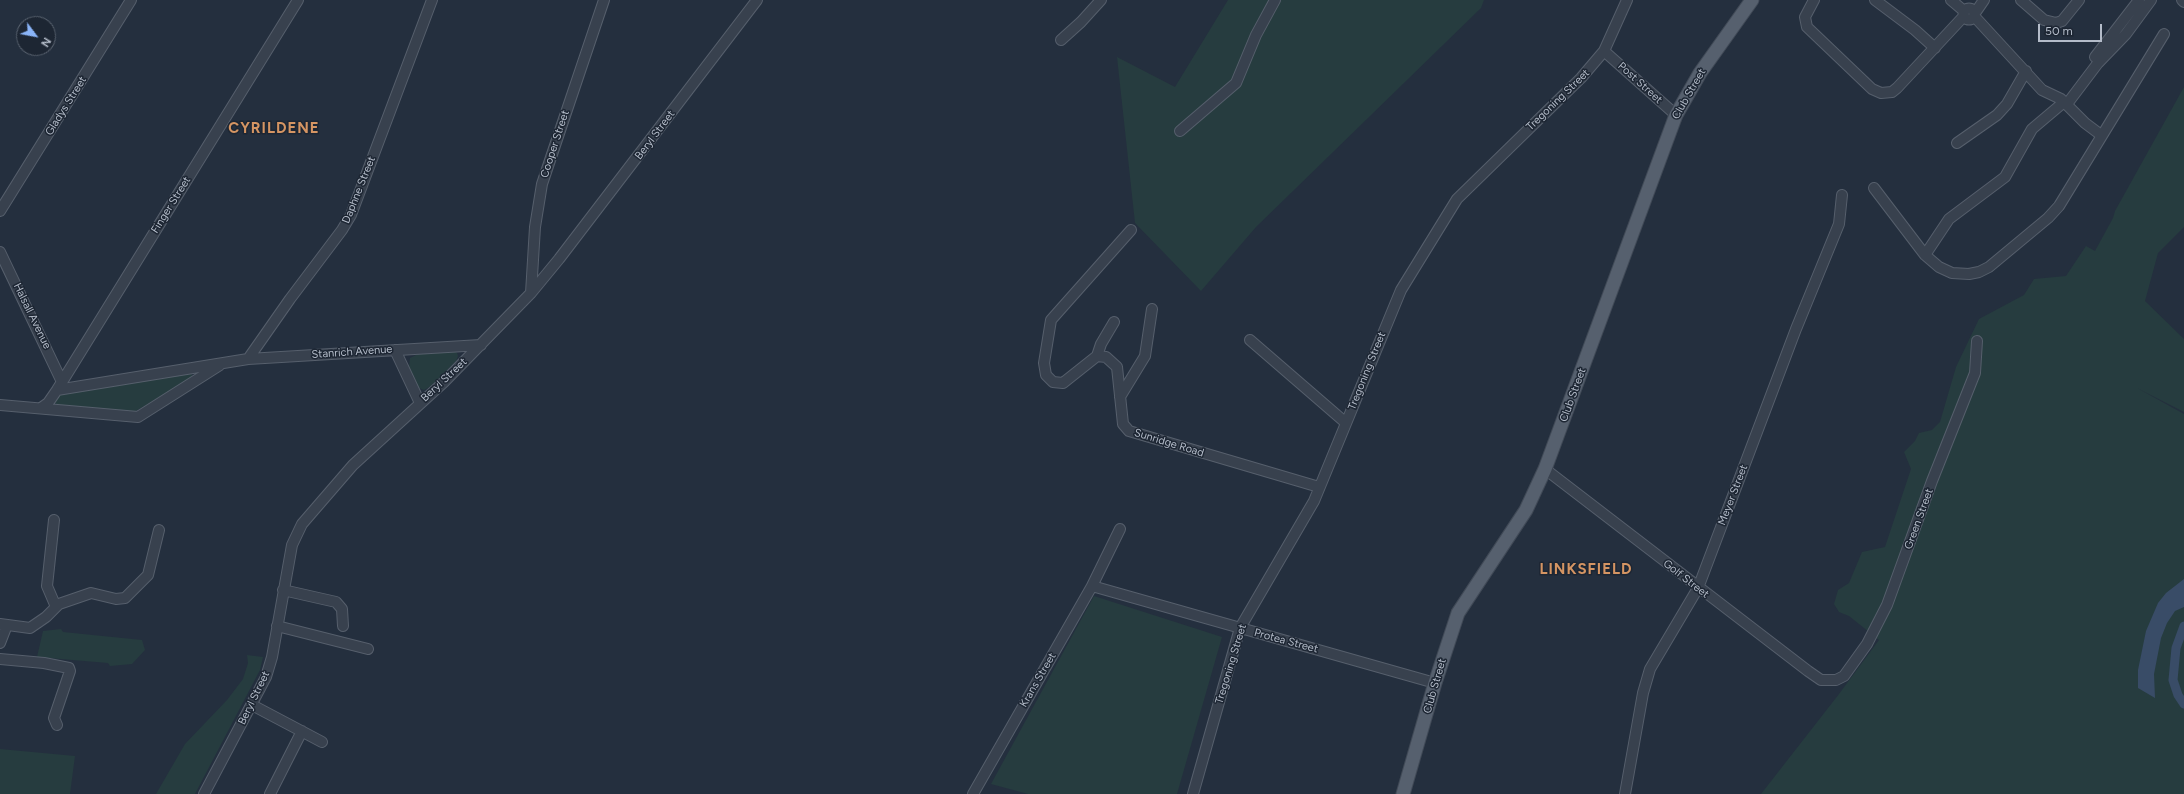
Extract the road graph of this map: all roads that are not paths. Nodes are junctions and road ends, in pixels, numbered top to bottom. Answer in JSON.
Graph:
{"nodes":[{"id":1,"x":132,"y":0,"type":"edge"},
{"id":2,"x":298,"y":0,"type":"edge"},
{"id":3,"x":432,"y":0,"type":"edge"},
{"id":4,"x":604,"y":0,"type":"edge"},
{"id":5,"x":757,"y":0,"type":"edge"},
{"id":6,"x":1101,"y":0,"type":"edge"},
{"id":7,"x":1275,"y":0,"type":"edge"},
{"id":8,"x":1627,"y":0,"type":"edge"},
{"id":9,"x":1752,"y":0,"type":"edge"},
{"id":10,"x":1814,"y":0,"type":"edge"},
{"id":11,"x":1875,"y":0,"type":"edge"},
{"id":12,"x":1951,"y":0,"type":"edge"},
{"id":13,"x":1958,"y":0,"type":"edge"},
{"id":14,"x":1978,"y":0,"type":"edge"},
{"id":15,"x":1984,"y":0,"type":"edge"},
{"id":16,"x":2021,"y":0,"type":"edge"},
{"id":17,"x":2079,"y":0,"type":"edge"},
{"id":18,"x":2139,"y":0,"type":"edge"},
{"id":19,"x":2151,"y":0,"type":"edge"},
{"id":20,"x":1969,"y":14,"type":"junction"},
{"id":21,"x":2164,"y":34,"type":"dead end"},
{"id":22,"x":1060,"y":40,"type":"dead end"},
{"id":23,"x":1935,"y":48,"type":"junction"},
{"id":24,"x":1604,"y":51,"type":"junction"},
{"id":25,"x":2026,"y":71,"type":"junction"},
{"id":26,"x":2064,"y":102,"type":"junction"},
{"id":27,"x":1676,"y":115,"type":"junction"},
{"id":28,"x":1180,"y":131,"type":"dead end"},
{"id":29,"x":2101,"y":135,"type":"junction"},
{"id":30,"x":1957,"y":143,"type":"dead end"},
{"id":31,"x":1874,"y":188,"type":"dead end"},
{"id":32,"x":1842,"y":195,"type":"dead end"},
{"id":33,"x":0,"y":211,"type":"edge"},
{"id":34,"x":1131,"y":230,"type":"dead end"},
{"id":35,"x":0,"y":252,"type":"edge"},
{"id":36,"x":1925,"y":255,"type":"junction"},
{"id":37,"x":531,"y":293,"type":"junction"},
{"id":38,"x":1152,"y":309,"type":"dead end"},
{"id":39,"x":1114,"y":322,"type":"dead end"},
{"id":40,"x":1250,"y":340,"type":"dead end"},
{"id":41,"x":1977,"y":341,"type":"dead end"},
{"id":42,"x":482,"y":345,"type":"junction"},
{"id":43,"x":395,"y":350,"type":"junction"},
{"id":44,"x":1097,"y":356,"type":"junction"},
{"id":45,"x":248,"y":359,"type":"junction"},
{"id":46,"x":223,"y":363,"type":"junction"},
{"id":47,"x":59,"y":386,"type":"junction"},
{"id":48,"x":1120,"y":397,"type":"junction"},
{"id":49,"x":420,"y":403,"type":"junction"},
{"id":50,"x":0,"y":405,"type":"edge"},
{"id":51,"x":41,"y":408,"type":"junction"},
{"id":52,"x":1346,"y":423,"type":"junction"},
{"id":53,"x":1545,"y":469,"type":"junction"},
{"id":54,"x":1319,"y":487,"type":"junction"},
{"id":55,"x":54,"y":520,"type":"dead end"},
{"id":56,"x":159,"y":530,"type":"dead end"},
{"id":57,"x":1120,"y":530,"type":"dead end"},
{"id":58,"x":1092,"y":586,"type":"junction"},
{"id":59,"x":1698,"y":588,"type":"junction"},
{"id":60,"x":284,"y":590,"type":"junction"},
{"id":61,"x":56,"y":607,"type":"junction"},
{"id":62,"x":3,"y":624,"type":"edge"},
{"id":63,"x":277,"y":626,"type":"junction"},
{"id":64,"x":342,"y":626,"type":"dead end"},
{"id":65,"x":1240,"y":628,"type":"junction"},
{"id":66,"x":0,"y":643,"type":"edge"},
{"id":67,"x":368,"y":649,"type":"dead end"},
{"id":68,"x":0,"y":659,"type":"edge"},
{"id":69,"x":1831,"y":681,"type":"joint"},
{"id":70,"x":1435,"y":683,"type":"junction"},
{"id":71,"x":252,"y":705,"type":"junction"},
{"id":72,"x":57,"y":725,"type":"dead end"},
{"id":73,"x":302,"y":731,"type":"junction"},
{"id":74,"x":322,"y":742,"type":"dead end"},
{"id":75,"x":204,"y":794,"type":"edge"},
{"id":76,"x":270,"y":794,"type":"edge"},
{"id":77,"x":973,"y":794,"type":"edge"},
{"id":78,"x":1193,"y":794,"type":"edge"},
{"id":79,"x":1403,"y":794,"type":"edge"},
{"id":80,"x":1625,"y":794,"type":"edge"}],
"edges":[{"from":1,"to":33,"type":"street","name":"Gladys Street"},
{"from":2,"to":47,"type":"street","name":"Finger Street"},
{"from":3,"to":45,"type":"street","name":"Daphne Street"},
{"from":4,"to":37,"type":"street","name":"Cooper Street"},
{"from":5,"to":37,"type":"street","name":"Beryl Street"},
{"from":6,"to":22,"type":"street"},
{"from":7,"to":28,"type":"street"},
{"from":8,"to":24,"type":"street","name":"Tregoning Street"},
{"from":9,"to":27,"type":"main road","name":"Club Street"},
{"from":10,"to":23,"type":"street"},
{"from":11,"to":23,"type":"street"},
{"from":12,"to":20,"type":"street"},
{"from":13,"to":20,"type":"street"},
{"from":14,"to":20,"type":"street"},
{"from":15,"to":20,"type":"street"},
{"from":16,"to":17,"type":"street"},
{"from":18,"to":26,"type":"street"},
{"from":19,"to":26,"type":"street"},
{"from":20,"to":23,"type":"street"},
{"from":20,"to":25,"type":"street"},
{"from":21,"to":29,"type":"street"},
{"from":24,"to":27,"type":"street","name":"Post Street"},
{"from":24,"to":52,"type":"street","name":"Tregoning Street"},
{"from":25,"to":26,"type":"street"},
{"from":25,"to":30,"type":"street"},
{"from":26,"to":29,"type":"street"},
{"from":26,"to":36,"type":"street"},
{"from":27,"to":53,"type":"main road","name":"Club Street"},
{"from":29,"to":36,"type":"street"},
{"from":31,"to":36,"type":"street"},
{"from":32,"to":59,"type":"street","name":"Meyer Street"},
{"from":34,"to":44,"type":"street"},
{"from":35,"to":47,"type":"street","name":"Halsall Avenue"},
{"from":37,"to":42,"type":"street","name":"Beryl Street"},
{"from":38,"to":48,"type":"street"},
{"from":39,"to":44,"type":"street"},
{"from":40,"to":52,"type":"street"},
{"from":41,"to":69,"type":"street","name":"Green Street"},
{"from":42,"to":43,"type":"street","name":"Stanrich Avenue"},
{"from":42,"to":49,"type":"street","name":"Beryl Street"},
{"from":43,"to":45,"type":"street","name":"Stanrich Avenue"},
{"from":43,"to":49,"type":"street"},
{"from":44,"to":48,"type":"street","name":"Sunridge Road"},
{"from":45,"to":46,"type":"street","name":"Stanrich Avenue"},
{"from":46,"to":47,"type":"street","name":"Stanrich Avenue"},
{"from":46,"to":51,"type":"street","name":"Stanrich Avenue"},
{"from":47,"to":51,"type":"street","name":"Finger Street"},
{"from":48,"to":54,"type":"street","name":"Sunridge Road"},
{"from":49,"to":60,"type":"street","name":"Beryl Street"},
{"from":50,"to":51,"type":"street","name":"Stanrich Avenue"},
{"from":52,"to":54,"type":"street","name":"Tregoning Street"},
{"from":53,"to":59,"type":"street","name":"Golf Street"},
{"from":53,"to":70,"type":"main road","name":"Club Street"},
{"from":54,"to":65,"type":"street","name":"Tregoning Street"},
{"from":55,"to":61,"type":"street"},
{"from":56,"to":61,"type":"street"},
{"from":57,"to":58,"type":"street","name":"Krans Street"},
{"from":58,"to":65,"type":"street","name":"Protea Street"},
{"from":58,"to":77,"type":"street","name":"Krans Street"},
{"from":59,"to":69,"type":"street","name":"Golf Street"},
{"from":59,"to":80,"type":"street","name":"Meyer Street"},
{"from":60,"to":63,"type":"street","name":"Beryl Street"},
{"from":60,"to":64,"type":"street"},
{"from":61,"to":62,"type":"street"},
{"from":62,"to":66,"type":"street"},
{"from":63,"to":67,"type":"street"},
{"from":63,"to":71,"type":"street","name":"Beryl Street"},
{"from":65,"to":70,"type":"street","name":"Protea Street"},
{"from":65,"to":78,"type":"street","name":"Tregoning Street"},
{"from":68,"to":72,"type":"street"},
{"from":70,"to":79,"type":"main road","name":"Club Street"},
{"from":71,"to":73,"type":"street"},
{"from":71,"to":75,"type":"street","name":"Beryl Street"},
{"from":73,"to":74,"type":"street"},
{"from":73,"to":76,"type":"street"}]}
